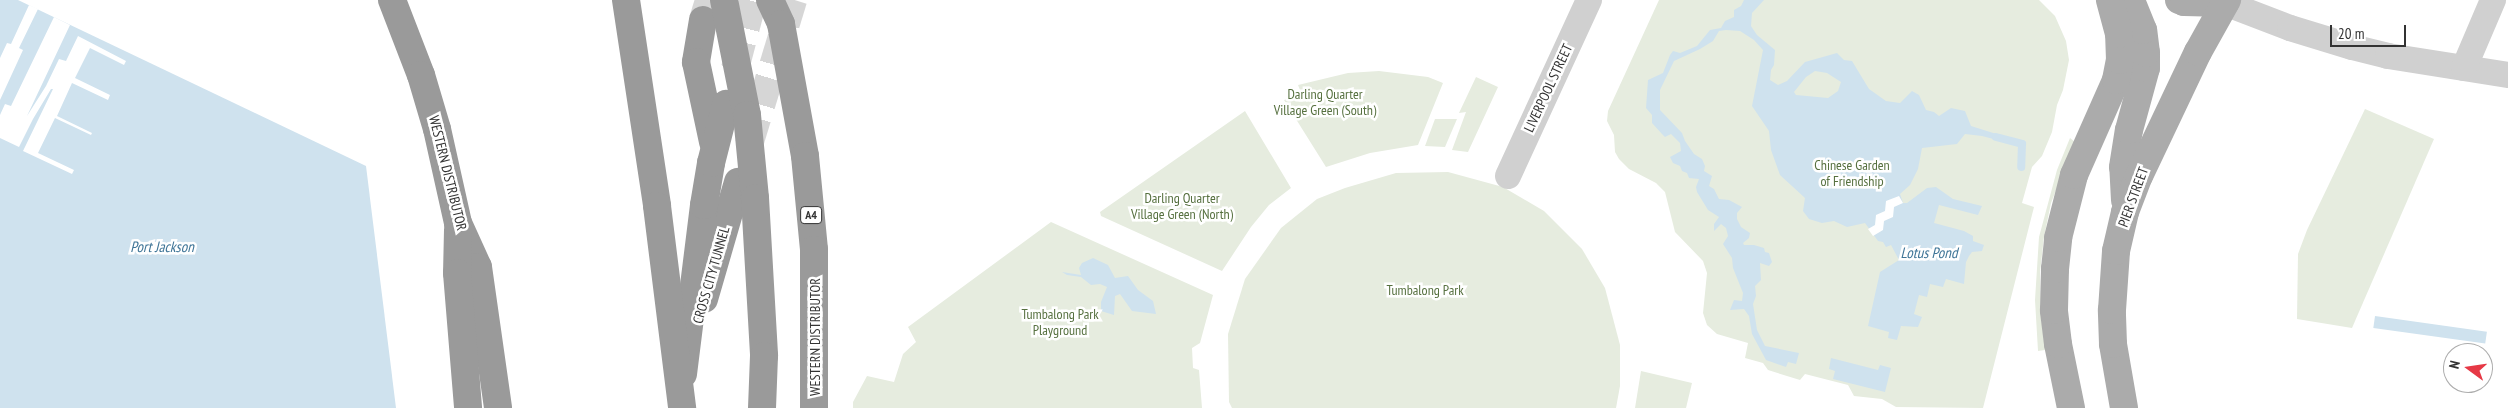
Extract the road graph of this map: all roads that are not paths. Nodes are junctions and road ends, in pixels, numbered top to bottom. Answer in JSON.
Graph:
{"nodes":[{"id":1,"x":392,"y":0,"type":"edge"},
{"id":2,"x":626,"y":0,"type":"edge"},
{"id":3,"x":724,"y":0,"type":"tunnel mouth"},
{"id":4,"x":1589,"y":0,"type":"edge"},
{"id":5,"x":2110,"y":0,"type":"edge"},
{"id":6,"x":2131,"y":0,"type":"edge"},
{"id":7,"x":2179,"y":0,"type":"edge"},
{"id":8,"x":2494,"y":0,"type":"edge"},
{"id":9,"x":2225,"y":1,"type":"edge"},
{"id":10,"x":777,"y":8,"type":"edge"},
{"id":11,"x":703,"y":20,"type":"tunnel mouth"},
{"id":12,"x":2464,"y":68,"type":"junction"},
{"id":13,"x":2508,"y":75,"type":"edge"},
{"id":14,"x":726,"y":104,"type":"dead end"},
{"id":15,"x":714,"y":151,"type":"junction"},
{"id":16,"x":2131,"y":172,"type":"junction"},
{"id":17,"x":1508,"y":176,"type":"dead end"},
{"id":18,"x":734,"y":195,"type":"dead end"},
{"id":19,"x":458,"y":224,"type":"junction"},
{"id":20,"x":684,"y":367,"type":"junction"},
{"id":21,"x":468,"y":408,"type":"edge"},
{"id":22,"x":498,"y":408,"type":"edge"},
{"id":23,"x":681,"y":408,"type":"edge"},
{"id":24,"x":762,"y":408,"type":"edge"},
{"id":25,"x":814,"y":408,"type":"edge"},
{"id":26,"x":2071,"y":408,"type":"edge"},
{"id":27,"x":2124,"y":408,"type":"edge"}],
"edges":[{"from":1,"to":19,"type":"highway","name":"WESTERN DISTRIBUTOR"},
{"from":2,"to":23,"type":"highway","bridge":true},
{"from":3,"to":24,"type":"highway","bridge":true},
{"from":4,"to":17,"type":"street","name":"LIVERPOOL STREET"},
{"from":5,"to":26,"type":"main road"},
{"from":6,"to":16,"type":"main road"},
{"from":7,"to":9,"type":"main road"},
{"from":8,"to":12,"type":"street"},
{"from":9,"to":12,"type":"street"},
{"from":9,"to":16,"type":"main road","name":"PIER STREET"},
{"from":10,"to":25,"type":"highway","name":"WESTERN DISTRIBUTOR","number":"A4","bridge":true},
{"from":11,"to":15,"type":"highway"},
{"from":12,"to":13,"type":"street"},
{"from":14,"to":15,"type":"highway"},
{"from":15,"to":20,"type":"highway"},
{"from":16,"to":27,"type":"main road","name":"PIER STREET"},
{"from":18,"to":20,"type":"highway","name":"CROSS CITY TUNNEL"},
{"from":19,"to":21,"type":"highway"},
{"from":19,"to":22,"type":"highway","name":"WESTERN DISTRIBUTOR"},
{"from":20,"to":23,"type":"highway","bridge":true}]}
